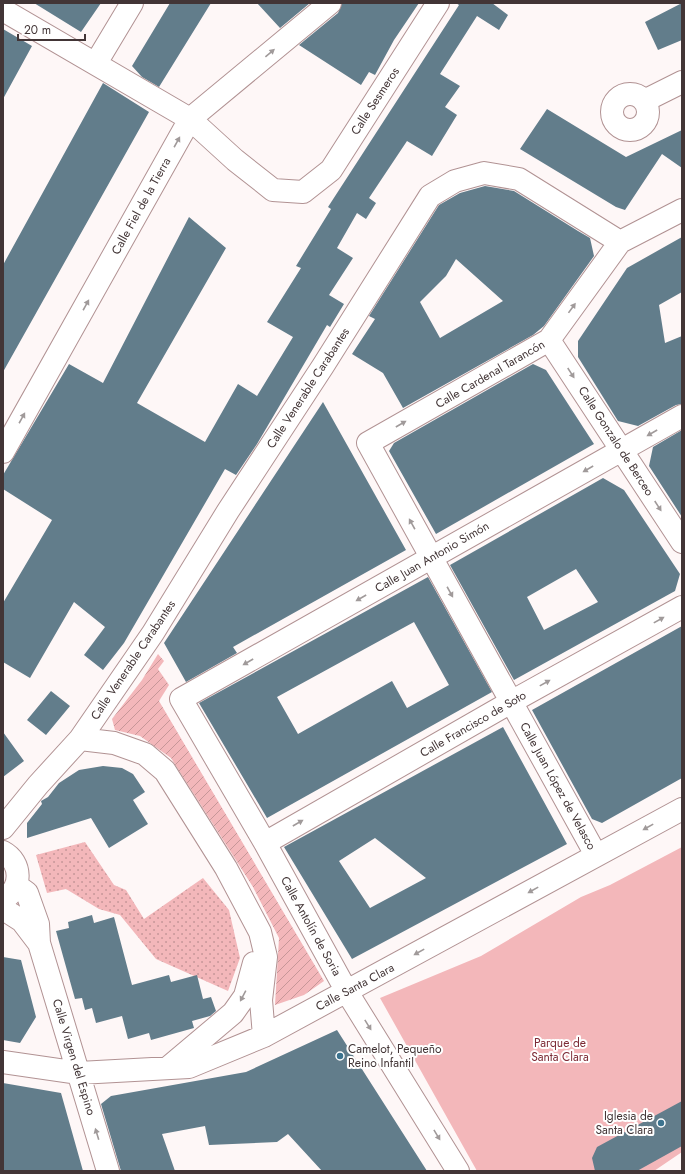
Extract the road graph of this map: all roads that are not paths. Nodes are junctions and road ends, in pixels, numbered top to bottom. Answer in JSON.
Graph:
{"nodes":[{"id":1,"x":132,"y":3,"type":"edge"},
{"id":2,"x":330,"y":3,"type":"edge"},
{"id":3,"x":438,"y":3,"type":"edge"},
{"id":4,"x":3,"y":10,"type":"edge"},
{"id":5,"x":96,"y":63,"type":"junction"},
{"id":6,"x":682,"y":82,"type":"edge"},
{"id":7,"x":644,"y":101,"type":"dead end"},
{"id":8,"x":190,"y":119,"type":"junction"},
{"id":9,"x":682,"y":210,"type":"edge"},
{"id":10,"x":620,"y":242,"type":"junction"},
{"id":11,"x":549,"y":340,"type":"junction"},
{"id":12,"x":682,"y":416,"type":"edge"},
{"id":13,"x":368,"y":443,"type":"joint"},
{"id":14,"x":622,"y":450,"type":"junction"},
{"id":15,"x":3,"y":452,"type":"edge"},
{"id":16,"x":682,"y":542,"type":"edge"},
{"id":17,"x":431,"y":558,"type":"junction"},
{"id":18,"x":682,"y":607,"type":"edge"},
{"id":19,"x":181,"y":699,"type":"joint"},
{"id":20,"x":511,"y":702,"type":"junction"},
{"id":21,"x":80,"y":739,"type":"junction"},
{"id":22,"x":19,"y":809,"type":"junction"},
{"id":23,"x":682,"y":809,"type":"edge"},
{"id":24,"x":3,"y":828,"type":"edge"},
{"id":25,"x":265,"y":843,"type":"junction"},
{"id":26,"x":7,"y":854,"type":"edge"},
{"id":27,"x":596,"y":855,"type":"junction"},
{"id":28,"x":10,"y":892,"type":"edge"},
{"id":29,"x":3,"y":905,"type":"edge"},
{"id":30,"x":260,"y":932,"type":"junction"},
{"id":31,"x":39,"y":943,"type":"junction"},
{"id":32,"x":347,"y":992,"type":"junction"},
{"id":33,"x":264,"y":1036,"type":"junction"},
{"id":34,"x":3,"y":1062,"type":"edge"},
{"id":35,"x":169,"y":1067,"type":"junction"},
{"id":36,"x":79,"y":1073,"type":"junction"},
{"id":37,"x":108,"y":1171,"type":"edge"},
{"id":38,"x":458,"y":1171,"type":"edge"}],
"edges":[{"from":1,"to":5,"type":"street"},
{"from":8,"to":2,"type":"street","name":"Calle Fiel de la Tierra","one_way":true},
{"from":3,"to":8,"type":"street","name":"Calle Sesmeros"},
{"from":4,"to":5,"type":"street"},
{"from":5,"to":8,"type":"street"},
{"from":6,"to":7,"type":"street"},
{"from":15,"to":8,"type":"street","name":"Calle Fiel de la Tierra","one_way":true},
{"from":9,"to":10,"type":"street"},
{"from":11,"to":10,"type":"street","name":"Calle Cardenal Tarancón","one_way":true},
{"from":10,"to":21,"type":"street","name":"Calle Venerable Carabantes"},
{"from":13,"to":11,"type":"street","name":"Calle Cardenal Tarancón","one_way":true},
{"from":11,"to":14,"type":"street","name":"Calle Gonzalo de Berceo","one_way":true},
{"from":12,"to":14,"type":"street","name":"Calle Juan Antonio Simón","one_way":true},
{"from":17,"to":13,"type":"street","name":"Calle Juan López de Velasco","one_way":true},
{"from":14,"to":16,"type":"street","name":"Calle Gonzalo de Berceo","one_way":true},
{"from":14,"to":17,"type":"street","name":"Calle Juan Antonio Simón","one_way":true},
{"from":17,"to":19,"type":"street","name":"Calle Juan Antonio Simón","one_way":true},
{"from":17,"to":20,"type":"street","name":"Calle Juan López de Velasco","one_way":true},
{"from":20,"to":18,"type":"street","name":"Calle Francisco de Soto","one_way":true},
{"from":19,"to":25,"type":"street","name":"Calle Antolín de Soria"},
{"from":25,"to":20,"type":"street","name":"Calle Francisco de Soto","one_way":true},
{"from":20,"to":27,"type":"street","name":"Calle Juan López de Velasco"},
{"from":21,"to":22,"type":"street","name":"Calle Venerable Carabantes"},
{"from":21,"to":30,"type":"street"},
{"from":22,"to":24,"type":"street","name":"Calle Venerable Carabantes"},
{"from":22,"to":26,"type":"street","name":"Calle Venerable Carabantes"},
{"from":23,"to":27,"type":"street","name":"Calle Santa Clara","one_way":true},
{"from":25,"to":32,"type":"street","name":"Calle Antolín de Soria"},
{"from":26,"to":28,"type":"street"},
{"from":27,"to":32,"type":"street","name":"Calle Santa Clara","one_way":true},
{"from":28,"to":31,"type":"street","name":"Calle Virgen del Espino"},
{"from":29,"to":31,"type":"street","name":"Calle Virgen del Espino"},
{"from":30,"to":33,"type":"street"},
{"from":30,"to":35,"type":"street","one_way":true},
{"from":31,"to":36,"type":"street","name":"Calle Virgen del Espino"},
{"from":32,"to":33,"type":"street","name":"Calle Santa Clara"},
{"from":32,"to":38,"type":"street","name":"Calle Antolín de Soria","one_way":true},
{"from":33,"to":35,"type":"street","name":"Calle Santa Clara"},
{"from":34,"to":36,"type":"street","name":"Calle Santa Clara"},
{"from":35,"to":36,"type":"street","name":"Calle Santa Clara"},
{"from":37,"to":36,"type":"street","name":"Calle Virgen del Espino","one_way":true}]}
